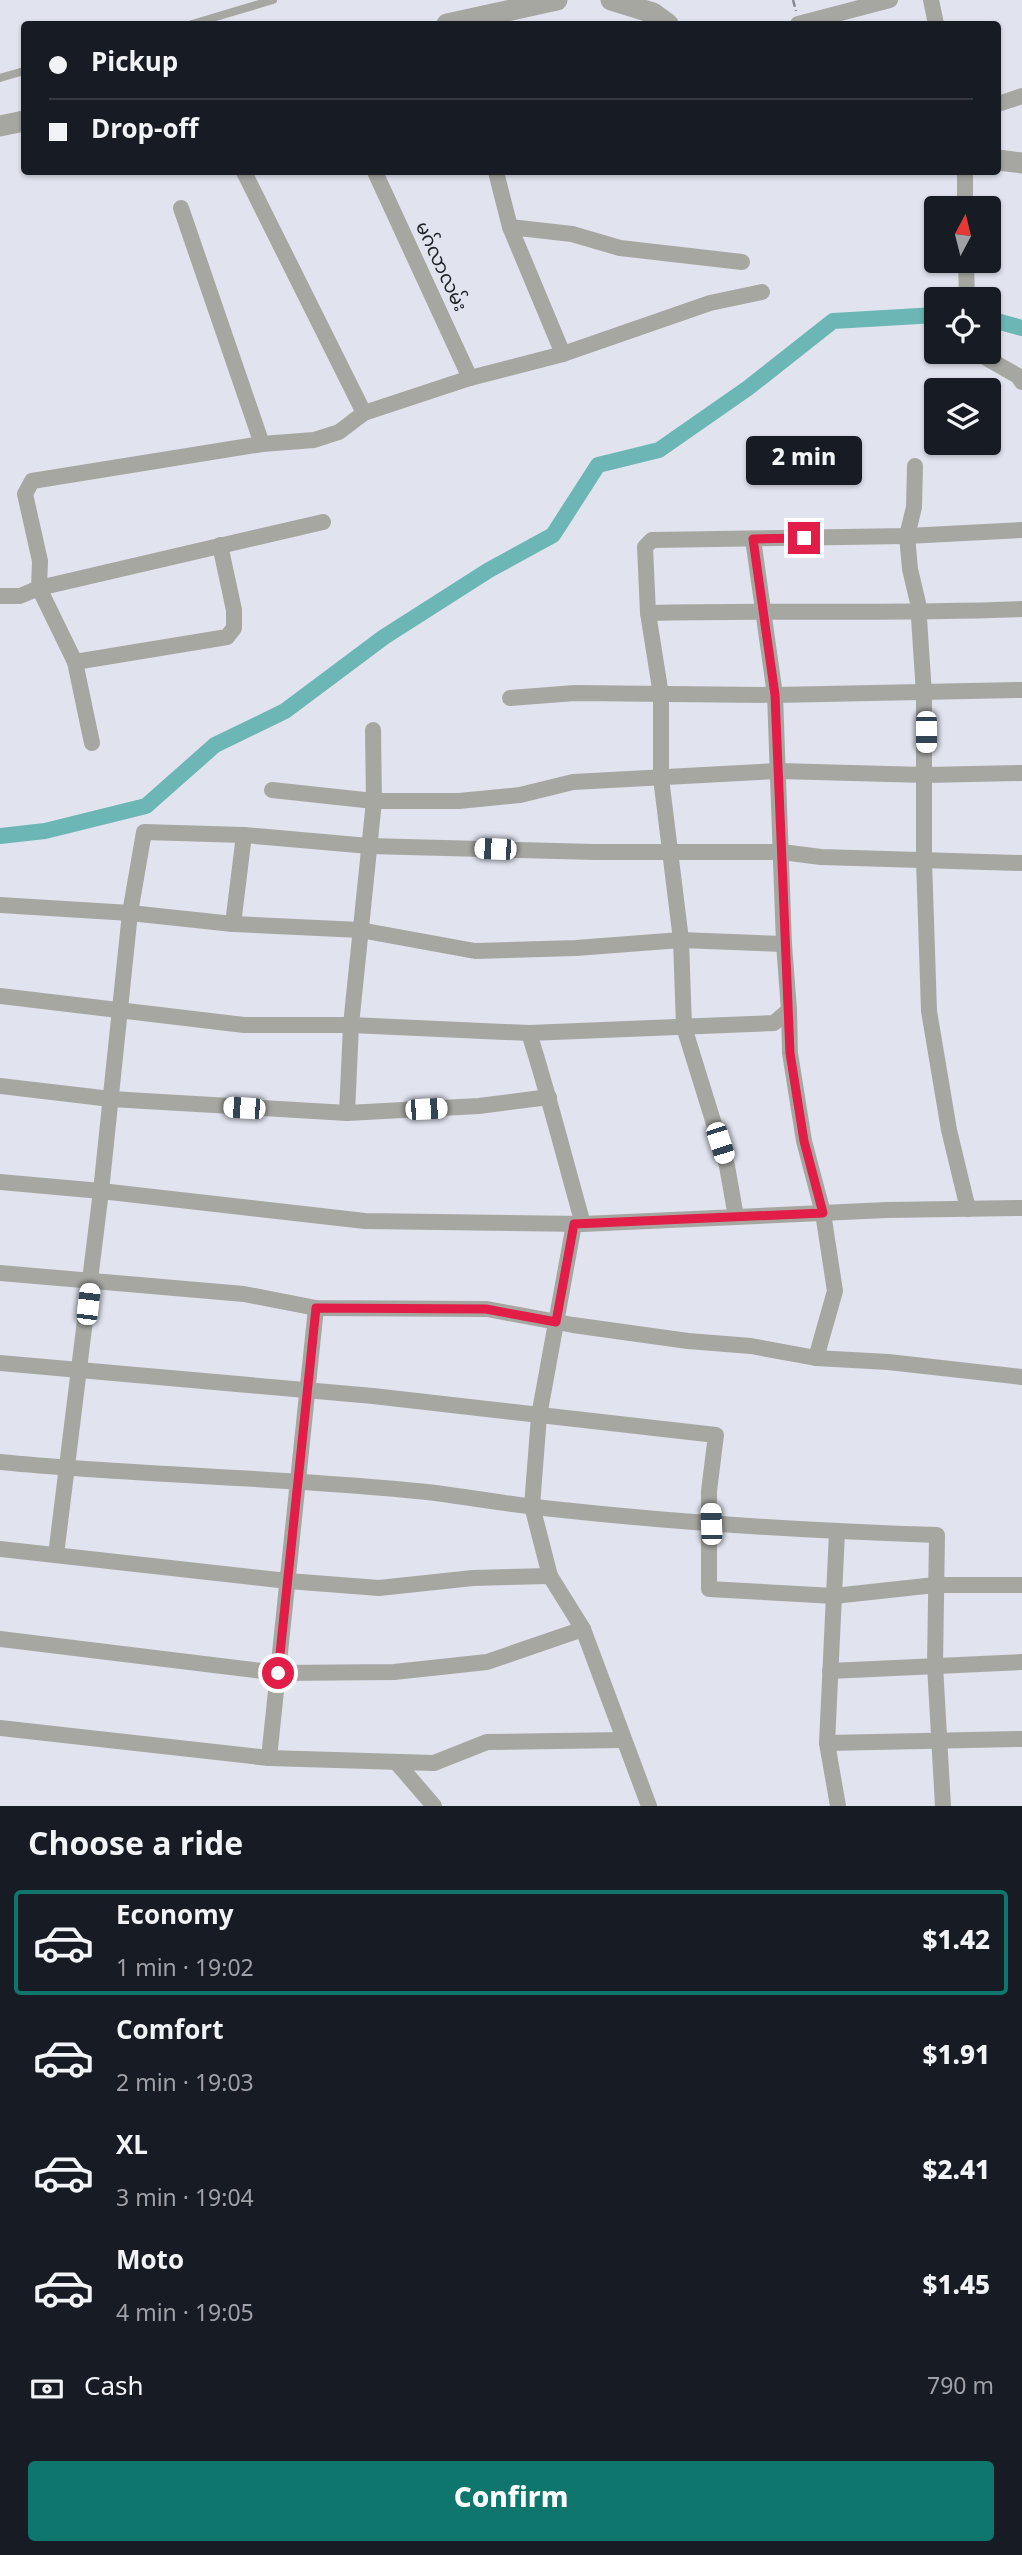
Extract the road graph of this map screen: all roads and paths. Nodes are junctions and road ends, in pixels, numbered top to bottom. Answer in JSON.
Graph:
{"nodes":[{"id":1,"x":273,"y":0,"type":"edge"},
{"id":2,"x":557,"y":0,"type":"edge"},
{"id":3,"x":611,"y":0,"type":"edge"},
{"id":4,"x":890,"y":0,"type":"edge"},
{"id":5,"x":931,"y":0,"type":"edge"},
{"id":6,"x":202,"y":21,"type":"edge"},
{"id":7,"x":467,"y":21,"type":"edge"},
{"id":8,"x":664,"y":21,"type":"edge"},
{"id":9,"x":810,"y":21,"type":"edge"},
{"id":10,"x":935,"y":21,"type":"edge"},
{"id":11,"x":21,"y":72,"type":"edge"},
{"id":12,"x":0,"y":78,"type":"edge"},
{"id":13,"x":1022,"y":96,"type":"edge"},
{"id":14,"x":1001,"y":103,"type":"edge"},
{"id":15,"x":21,"y":122,"type":"edge"},
{"id":16,"x":0,"y":126,"type":"edge"},
{"id":17,"x":1001,"y":160,"type":"edge"},
{"id":18,"x":1022,"y":163,"type":"edge"},
{"id":19,"x":245,"y":175,"type":"edge"},
{"id":20,"x":376,"y":175,"type":"edge"},
{"id":21,"x":497,"y":175,"type":"edge"},
{"id":22,"x":965,"y":175,"type":"edge"},
{"id":23,"x":965,"y":196,"type":"edge"},
{"id":24,"x":181,"y":208,"type":"dead end"},
{"id":25,"x":510,"y":227,"type":"junction"},
{"id":26,"x":742,"y":262,"type":"dead end"},
{"id":27,"x":762,"y":292,"type":"dead end"},
{"id":28,"x":563,"y":354,"type":"junction"},
{"id":29,"x":997,"y":364,"type":"edge"},
{"id":30,"x":470,"y":378,"type":"junction"},
{"id":31,"x":1022,"y":382,"type":"edge"},
{"id":32,"x":364,"y":413,"type":"junction"},
{"id":33,"x":262,"y":444,"type":"junction"},
{"id":34,"x":915,"y":466,"type":"dead end"},
{"id":35,"x":323,"y":522,"type":"dead end"},
{"id":36,"x":1022,"y":530,"type":"edge"},
{"id":37,"x":907,"y":536,"type":"junction"},
{"id":38,"x":753,"y":539,"type":"junction"},
{"id":39,"x":220,"y":545,"type":"junction"},
{"id":40,"x":39,"y":588,"type":"junction"},
{"id":41,"x":0,"y":596,"type":"edge"},
{"id":42,"x":1022,"y":610,"type":"edge"},
{"id":43,"x":764,"y":611,"type":"junction"},
{"id":44,"x":648,"y":613,"type":"junction"},
{"id":45,"x":918,"y":613,"type":"junction"},
{"id":46,"x":75,"y":662,"type":"junction"},
{"id":47,"x":1022,"y":690,"type":"edge"},
{"id":48,"x":924,"y":694,"type":"junction"},
{"id":49,"x":662,"y":695,"type":"junction"},
{"id":50,"x":775,"y":695,"type":"junction"},
{"id":51,"x":510,"y":698,"type":"dead end"},
{"id":52,"x":373,"y":730,"type":"dead end"},
{"id":53,"x":92,"y":743,"type":"dead end"},
{"id":54,"x":778,"y":771,"type":"junction"},
{"id":55,"x":1022,"y":773,"type":"edge"},
{"id":56,"x":926,"y":775,"type":"junction"},
{"id":57,"x":661,"y":778,"type":"junction"},
{"id":58,"x":272,"y":790,"type":"dead end"},
{"id":59,"x":374,"y":801,"type":"junction"},
{"id":60,"x":244,"y":835,"type":"junction"},
{"id":61,"x":369,"y":846,"type":"junction"},
{"id":62,"x":782,"y":852,"type":"junction"},
{"id":63,"x":671,"y":853,"type":"junction"},
{"id":64,"x":924,"y":860,"type":"junction"},
{"id":65,"x":1022,"y":863,"type":"edge"},
{"id":66,"x":0,"y":905,"type":"edge"},
{"id":67,"x":130,"y":913,"type":"junction"},
{"id":68,"x":233,"y":924,"type":"junction"},
{"id":69,"x":360,"y":930,"type":"junction"},
{"id":70,"x":681,"y":940,"type":"junction"},
{"id":71,"x":784,"y":944,"type":"junction"},
{"id":72,"x":0,"y":996,"type":"edge"},
{"id":73,"x":121,"y":1009,"type":"junction"},
{"id":74,"x":789,"y":1010,"type":"junction"},
{"id":75,"x":351,"y":1025,"type":"junction"},
{"id":76,"x":684,"y":1027,"type":"junction"},
{"id":77,"x":529,"y":1033,"type":"junction"},
{"id":78,"x":0,"y":1086,"type":"edge"},
{"id":79,"x":549,"y":1097,"type":"junction"},
{"id":80,"x":111,"y":1099,"type":"junction"},
{"id":81,"x":347,"y":1113,"type":"junction"},
{"id":82,"x":0,"y":1182,"type":"edge"},
{"id":83,"x":101,"y":1191,"type":"junction"},
{"id":84,"x":1022,"y":1208,"type":"edge"},
{"id":85,"x":968,"y":1209,"type":"junction"},
{"id":86,"x":823,"y":1213,"type":"junction"},
{"id":87,"x":736,"y":1217,"type":"junction"},
{"id":88,"x":579,"y":1224,"type":"junction"},
{"id":89,"x":0,"y":1273,"type":"edge"},
{"id":90,"x":90,"y":1282,"type":"junction"},
{"id":91,"x":316,"y":1308,"type":"junction"},
{"id":92,"x":556,"y":1322,"type":"junction"},
{"id":93,"x":816,"y":1358,"type":"junction"},
{"id":94,"x":0,"y":1363,"type":"edge"},
{"id":95,"x":80,"y":1370,"type":"junction"},
{"id":96,"x":1022,"y":1377,"type":"edge"},
{"id":97,"x":308,"y":1390,"type":"junction"},
{"id":98,"x":539,"y":1416,"type":"junction"},
{"id":99,"x":0,"y":1462,"type":"edge"},
{"id":100,"x":68,"y":1469,"type":"junction"},
{"id":101,"x":298,"y":1483,"type":"junction"},
{"id":102,"x":532,"y":1506,"type":"junction"},
{"id":103,"x":711,"y":1524,"type":"junction"},
{"id":104,"x":837,"y":1532,"type":"junction"},
{"id":105,"x":0,"y":1549,"type":"edge"},
{"id":106,"x":56,"y":1555,"type":"junction"},
{"id":107,"x":550,"y":1576,"type":"junction"},
{"id":108,"x":288,"y":1581,"type":"junction"},
{"id":109,"x":935,"y":1585,"type":"junction"},
{"id":110,"x":1022,"y":1585,"type":"edge"},
{"id":111,"x":834,"y":1597,"type":"junction"},
{"id":112,"x":583,"y":1629,"type":"junction"},
{"id":113,"x":0,"y":1639,"type":"edge"},
{"id":114,"x":1022,"y":1662,"type":"edge"},
{"id":115,"x":935,"y":1665,"type":"junction"},
{"id":116,"x":830,"y":1671,"type":"junction"},
{"id":117,"x":278,"y":1673,"type":"junction"},
{"id":118,"x":0,"y":1728,"type":"edge"},
{"id":119,"x":624,"y":1740,"type":"junction"},
{"id":120,"x":1022,"y":1740,"type":"edge"},
{"id":121,"x":940,"y":1742,"type":"junction"},
{"id":122,"x":827,"y":1744,"type":"junction"},
{"id":123,"x":269,"y":1758,"type":"junction"},
{"id":124,"x":397,"y":1763,"type":"junction"},
{"id":125,"x":434,"y":1806,"type":"edge"},
{"id":126,"x":649,"y":1806,"type":"edge"},
{"id":127,"x":838,"y":1806,"type":"edge"},
{"id":128,"x":943,"y":1806,"type":"edge"}],
"edges":[{"from":1,"to":6,"type":"lane"},
{"from":2,"to":7,"type":"street"},
{"from":3,"to":8,"type":"street"},
{"from":4,"to":9,"type":"street"},
{"from":5,"to":10,"type":"street"},
{"from":11,"to":12,"type":"lane"},
{"from":13,"to":14,"type":"street"},
{"from":15,"to":16,"type":"street"},
{"from":17,"to":18,"type":"street"},
{"from":19,"to":32,"type":"street"},
{"from":20,"to":30,"type":"street","name":"မဂ်လာလမ်း"},
{"from":21,"to":25,"type":"street"},
{"from":22,"to":23,"type":"street"},
{"from":24,"to":33,"type":"street"},
{"from":25,"to":26,"type":"street"},
{"from":25,"to":28,"type":"street"},
{"from":27,"to":28,"type":"street"},
{"from":28,"to":30,"type":"street"},
{"from":29,"to":31,"type":"street"},
{"from":30,"to":32,"type":"street"},
{"from":32,"to":33,"type":"street"},
{"from":33,"to":40,"type":"street"},
{"from":34,"to":37,"type":"street"},
{"from":35,"to":39,"type":"street"},
{"from":36,"to":37,"type":"street"},
{"from":37,"to":38,"type":"street"},
{"from":37,"to":45,"type":"street"},
{"from":38,"to":43,"type":"street"},
{"from":38,"to":44,"type":"street"},
{"from":39,"to":40,"type":"street"},
{"from":39,"to":46,"type":"street"},
{"from":40,"to":41,"type":"street"},
{"from":40,"to":46,"type":"street"},
{"from":42,"to":45,"type":"street"},
{"from":43,"to":44,"type":"street"},
{"from":43,"to":45,"type":"street"},
{"from":43,"to":50,"type":"street"},
{"from":44,"to":49,"type":"street"},
{"from":45,"to":48,"type":"street"},
{"from":46,"to":53,"type":"street"},
{"from":47,"to":48,"type":"street"},
{"from":48,"to":50,"type":"street"},
{"from":48,"to":56,"type":"street"},
{"from":49,"to":50,"type":"street"},
{"from":49,"to":51,"type":"street"},
{"from":49,"to":57,"type":"street"},
{"from":50,"to":54,"type":"street"},
{"from":52,"to":59,"type":"street"},
{"from":54,"to":56,"type":"street"},
{"from":54,"to":57,"type":"street"},
{"from":54,"to":62,"type":"street"},
{"from":55,"to":56,"type":"street"},
{"from":56,"to":64,"type":"street"},
{"from":57,"to":59,"type":"street"},
{"from":57,"to":63,"type":"street"},
{"from":58,"to":59,"type":"street"},
{"from":59,"to":61,"type":"street"},
{"from":60,"to":61,"type":"street"},
{"from":60,"to":67,"type":"street"},
{"from":60,"to":68,"type":"street"},
{"from":61,"to":63,"type":"street"},
{"from":61,"to":69,"type":"street"},
{"from":62,"to":63,"type":"street"},
{"from":62,"to":64,"type":"street"},
{"from":62,"to":71,"type":"street"},
{"from":63,"to":70,"type":"street"},
{"from":64,"to":65,"type":"street"},
{"from":64,"to":85,"type":"street"},
{"from":66,"to":67,"type":"street"},
{"from":67,"to":68,"type":"street"},
{"from":67,"to":73,"type":"street"},
{"from":68,"to":69,"type":"street"},
{"from":69,"to":70,"type":"street"},
{"from":69,"to":75,"type":"street"},
{"from":70,"to":71,"type":"street"},
{"from":70,"to":76,"type":"street"},
{"from":71,"to":74,"type":"street"},
{"from":72,"to":73,"type":"street"},
{"from":73,"to":75,"type":"street"},
{"from":73,"to":80,"type":"street"},
{"from":74,"to":76,"type":"street"},
{"from":74,"to":86,"type":"street"},
{"from":75,"to":77,"type":"street"},
{"from":75,"to":81,"type":"street"},
{"from":76,"to":77,"type":"street"},
{"from":76,"to":87,"type":"street"},
{"from":77,"to":79,"type":"street"},
{"from":78,"to":80,"type":"street"},
{"from":79,"to":81,"type":"street"},
{"from":79,"to":88,"type":"street"},
{"from":80,"to":81,"type":"street"},
{"from":80,"to":83,"type":"street"},
{"from":82,"to":83,"type":"street"},
{"from":83,"to":88,"type":"street"},
{"from":83,"to":90,"type":"street"},
{"from":84,"to":85,"type":"street"},
{"from":85,"to":86,"type":"street"},
{"from":86,"to":87,"type":"street"},
{"from":86,"to":93,"type":"street"},
{"from":87,"to":88,"type":"street"},
{"from":88,"to":92,"type":"street"},
{"from":89,"to":90,"type":"street"},
{"from":90,"to":91,"type":"street"},
{"from":90,"to":95,"type":"street"},
{"from":91,"to":92,"type":"street"},
{"from":91,"to":97,"type":"street"},
{"from":92,"to":93,"type":"street"},
{"from":92,"to":98,"type":"street"},
{"from":93,"to":96,"type":"street"},
{"from":94,"to":95,"type":"street"},
{"from":95,"to":97,"type":"street"},
{"from":95,"to":100,"type":"street"},
{"from":97,"to":98,"type":"street"},
{"from":97,"to":101,"type":"street"},
{"from":98,"to":102,"type":"street"},
{"from":98,"to":103,"type":"street"},
{"from":99,"to":100,"type":"street"},
{"from":100,"to":101,"type":"street"},
{"from":100,"to":106,"type":"street"},
{"from":101,"to":102,"type":"street"},
{"from":101,"to":108,"type":"street"},
{"from":102,"to":103,"type":"street"},
{"from":102,"to":107,"type":"street"},
{"from":103,"to":104,"type":"street"},
{"from":103,"to":111,"type":"street"},
{"from":104,"to":109,"type":"street"},
{"from":104,"to":111,"type":"street"},
{"from":105,"to":106,"type":"street"},
{"from":106,"to":108,"type":"street"},
{"from":107,"to":108,"type":"street"},
{"from":107,"to":112,"type":"street"},
{"from":108,"to":117,"type":"street"},
{"from":109,"to":110,"type":"street"},
{"from":109,"to":111,"type":"street"},
{"from":109,"to":115,"type":"street"},
{"from":111,"to":116,"type":"street"},
{"from":112,"to":117,"type":"street"},
{"from":112,"to":119,"type":"street"},
{"from":113,"to":117,"type":"street"},
{"from":114,"to":115,"type":"street"},
{"from":115,"to":116,"type":"street"},
{"from":115,"to":121,"type":"street"},
{"from":116,"to":122,"type":"street"},
{"from":117,"to":123,"type":"street"},
{"from":118,"to":123,"type":"street"},
{"from":119,"to":124,"type":"street"},
{"from":119,"to":126,"type":"street"},
{"from":120,"to":121,"type":"street"},
{"from":121,"to":122,"type":"street"},
{"from":121,"to":128,"type":"street"},
{"from":122,"to":127,"type":"street"},
{"from":123,"to":124,"type":"street"},
{"from":124,"to":125,"type":"street"}]}
